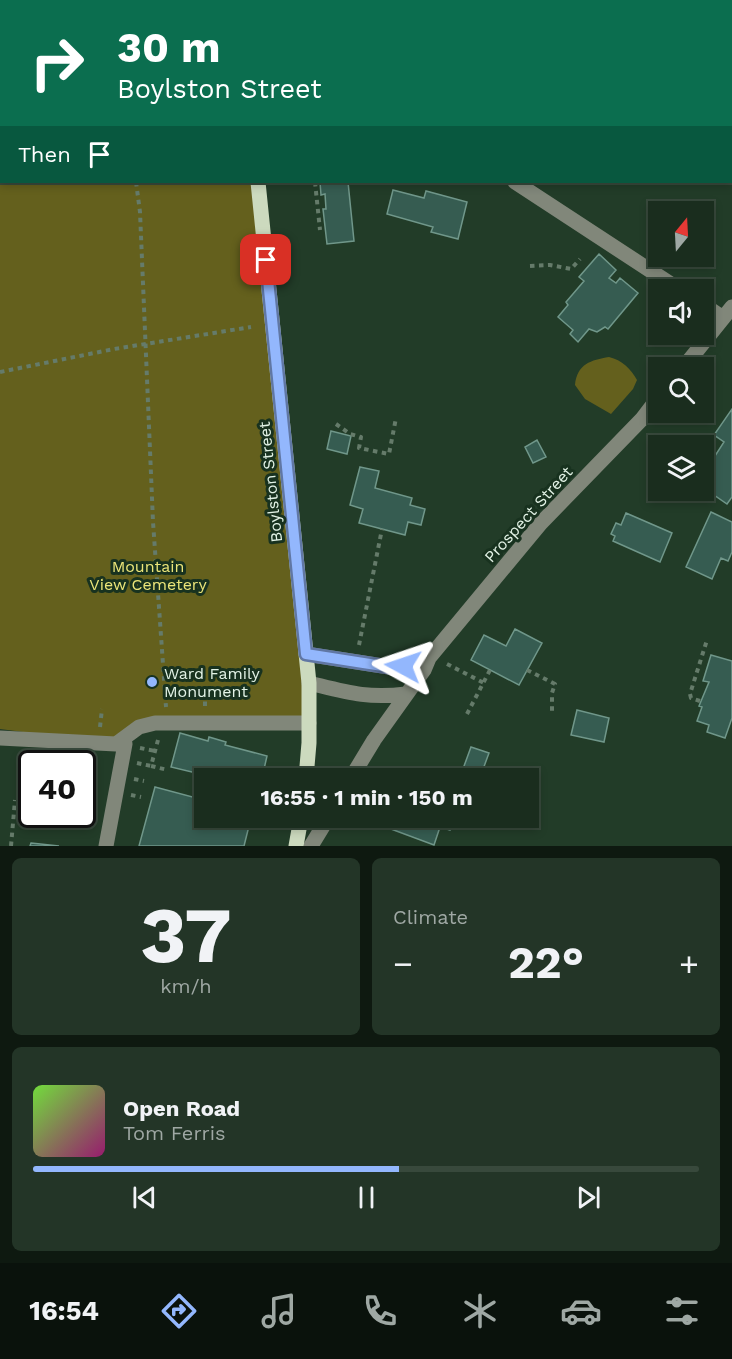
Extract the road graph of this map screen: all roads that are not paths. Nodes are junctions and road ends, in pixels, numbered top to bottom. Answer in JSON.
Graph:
{"nodes":[{"id":1,"x":258,"y":183,"type":"edge"},
{"id":2,"x":517,"y":183,"type":"edge"},
{"id":3,"x":663,"y":279,"type":"edge"},
{"id":4,"x":728,"y":312,"type":"edge"},
{"id":5,"x":692,"y":357,"type":"edge"},
{"id":6,"x":648,"y":411,"type":"edge"},
{"id":7,"x":306,"y":654,"type":"junction"},
{"id":8,"x":429,"y":658,"type":"junction"},
{"id":9,"x":309,"y":683,"type":"junction"},
{"id":10,"x":406,"y":694,"type":"junction"},
{"id":11,"x":309,"y":723,"type":"junction"},
{"id":12,"x":0,"y":738,"type":"edge"},
{"id":13,"x":116,"y":744,"type":"junction"},
{"id":14,"x":307,"y":768,"type":"edge"},
{"id":15,"x":357,"y":768,"type":"edge"},
{"id":16,"x":299,"y":828,"type":"edge"},
{"id":17,"x":322,"y":828,"type":"edge"},
{"id":18,"x":106,"y":846,"type":"edge"},
{"id":19,"x":296,"y":846,"type":"edge"},
{"id":20,"x":310,"y":846,"type":"edge"}],
"edges":[{"from":1,"to":7,"type":"main road","name":"Boylston Street"},
{"from":2,"to":3,"type":"street"},
{"from":4,"to":5,"type":"street"},
{"from":6,"to":8,"type":"street","name":"Prospect Street"},
{"from":7,"to":8,"type":"street"},
{"from":7,"to":9,"type":"main road","name":"Boylston Street"},
{"from":8,"to":10,"type":"street","name":"Prospect Street"},
{"from":9,"to":10,"type":"street"},
{"from":9,"to":11,"type":"main road","name":"Boylston Street"},
{"from":10,"to":15,"type":"street","name":"Prospect Street"},
{"from":11,"to":13,"type":"street"},
{"from":11,"to":14,"type":"main road","name":"Boylston Street"},
{"from":12,"to":13,"type":"street"},
{"from":13,"to":18,"type":"street"},
{"from":16,"to":19,"type":"main road"},
{"from":17,"to":20,"type":"street"}]}
